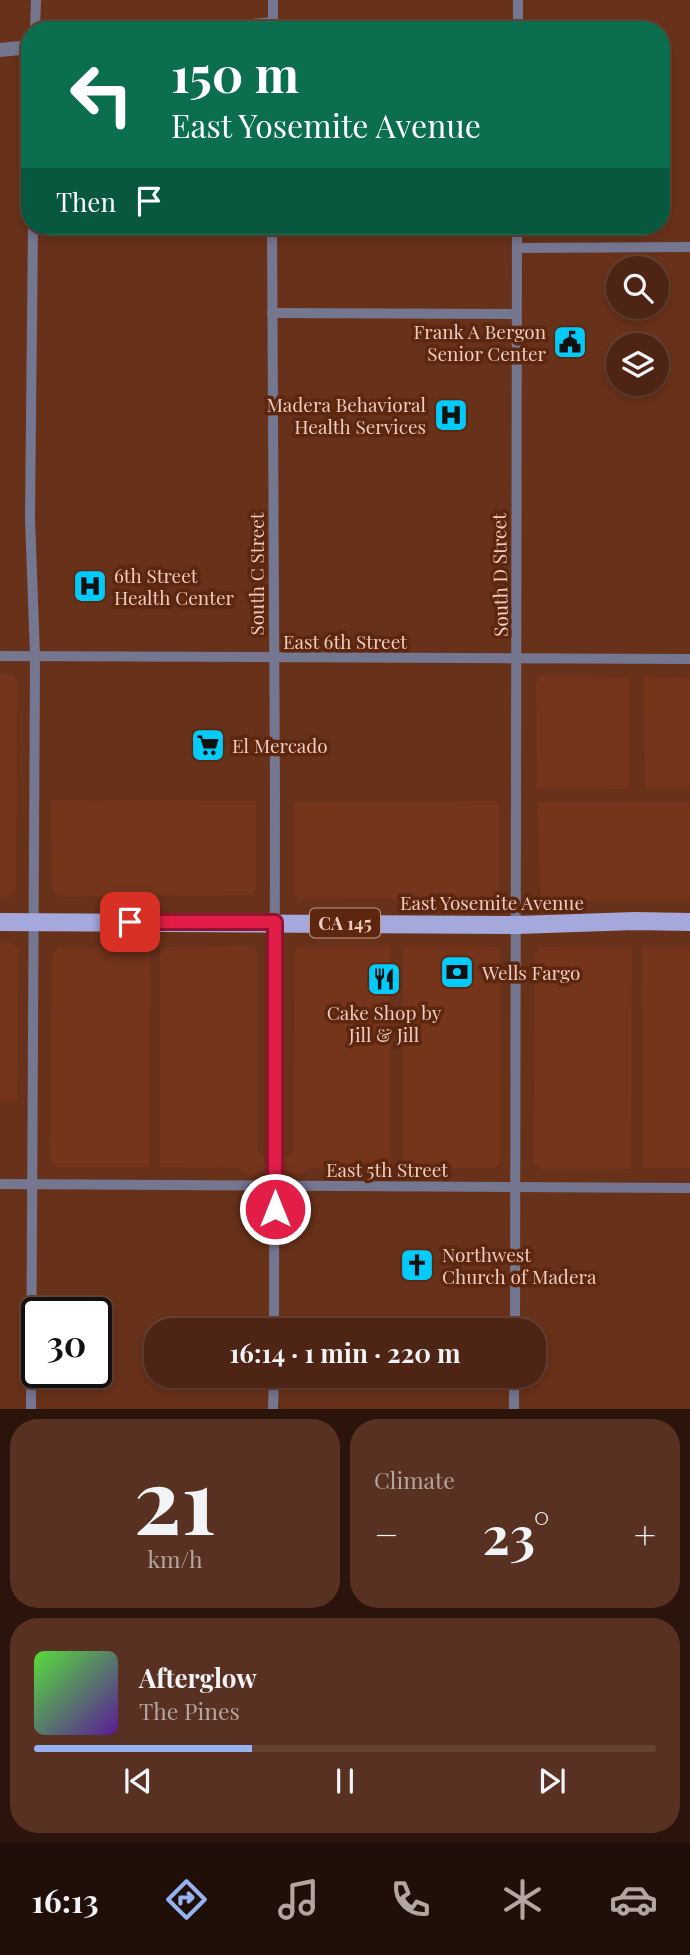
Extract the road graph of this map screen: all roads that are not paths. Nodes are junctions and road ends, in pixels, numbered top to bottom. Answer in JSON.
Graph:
{"nodes":[{"id":1,"x":36,"y":0,"type":"edge"},
{"id":2,"x":273,"y":0,"type":"edge"},
{"id":3,"x":518,"y":0,"type":"edge"},
{"id":4,"x":35,"y":21,"type":"edge"},
{"id":5,"x":273,"y":21,"type":"edge"},
{"id":6,"x":518,"y":21,"type":"edge"},
{"id":7,"x":21,"y":48,"type":"edge"},
{"id":8,"x":0,"y":50,"type":"edge"},
{"id":9,"x":33,"y":235,"type":"edge"},
{"id":10,"x":272,"y":235,"type":"edge"},
{"id":11,"x":517,"y":235,"type":"edge"},
{"id":12,"x":690,"y":247,"type":"edge"},
{"id":13,"x":517,"y":248,"type":"junction"},
{"id":14,"x":272,"y":313,"type":"junction"},
{"id":15,"x":516,"y":314,"type":"junction"},
{"id":16,"x":0,"y":656,"type":"edge"},
{"id":17,"x":35,"y":656,"type":"junction"},
{"id":18,"x":274,"y":658,"type":"junction"},
{"id":19,"x":517,"y":658,"type":"junction"},
{"id":20,"x":690,"y":659,"type":"edge"},
{"id":21,"x":0,"y":922,"type":"edge"},
{"id":22,"x":34,"y":922,"type":"junction"},
{"id":23,"x":275,"y":922,"type":"junction"},
{"id":24,"x":690,"y":922,"type":"edge"},
{"id":25,"x":517,"y":925,"type":"junction"},
{"id":26,"x":0,"y":1184,"type":"edge"},
{"id":27,"x":33,"y":1184,"type":"junction"},
{"id":28,"x":275,"y":1185,"type":"junction"},
{"id":29,"x":516,"y":1187,"type":"junction"},
{"id":30,"x":690,"y":1188,"type":"edge"},
{"id":31,"x":274,"y":1318,"type":"edge"},
{"id":32,"x":514,"y":1318,"type":"edge"},
{"id":33,"x":274,"y":1388,"type":"edge"},
{"id":34,"x":514,"y":1388,"type":"edge"},
{"id":35,"x":31,"y":1409,"type":"edge"},
{"id":36,"x":273,"y":1409,"type":"edge"},
{"id":37,"x":514,"y":1409,"type":"edge"}],
"edges":[{"from":1,"to":4,"type":"street"},
{"from":2,"to":5,"type":"street"},
{"from":3,"to":6,"type":"street"},
{"from":7,"to":8,"type":"street"},
{"from":9,"to":17,"type":"street"},
{"from":10,"to":14,"type":"street","name":"South C Street"},
{"from":11,"to":13,"type":"street","name":"South D Street"},
{"from":12,"to":13,"type":"street"},
{"from":13,"to":15,"type":"street","name":"South D Street"},
{"from":14,"to":15,"type":"street"},
{"from":14,"to":18,"type":"street","name":"South C Street"},
{"from":15,"to":19,"type":"street","name":"South D Street"},
{"from":16,"to":17,"type":"street","name":"East 6th Street"},
{"from":17,"to":18,"type":"street","name":"East 6th Street"},
{"from":17,"to":22,"type":"street"},
{"from":18,"to":19,"type":"street","name":"East 6th Street"},
{"from":18,"to":23,"type":"street","name":"South C Street"},
{"from":19,"to":20,"type":"street","name":"East 6th Street"},
{"from":19,"to":25,"type":"street","name":"South D Street"},
{"from":21,"to":22,"type":"main road","name":"East Yosemite Avenue","number":"CA 145"},
{"from":22,"to":23,"type":"main road","name":"East Yosemite Avenue","number":"CA 145"},
{"from":22,"to":27,"type":"street"},
{"from":23,"to":25,"type":"main road","name":"East Yosemite Avenue","number":"CA 145"},
{"from":23,"to":28,"type":"street","name":"South C Street"},
{"from":24,"to":25,"type":"main road","name":"East Yosemite Avenue","number":"CA 145"},
{"from":25,"to":29,"type":"street","name":"South D Street"},
{"from":26,"to":27,"type":"street","name":"East 5th Street"},
{"from":27,"to":28,"type":"street","name":"East 5th Street"},
{"from":27,"to":35,"type":"street"},
{"from":28,"to":29,"type":"street","name":"East 5th Street"},
{"from":28,"to":31,"type":"street","name":"South C Street"},
{"from":29,"to":30,"type":"street","name":"East 5th Street"},
{"from":29,"to":32,"type":"street","name":"South D Street"},
{"from":33,"to":36,"type":"street"},
{"from":34,"to":37,"type":"street"}]}
